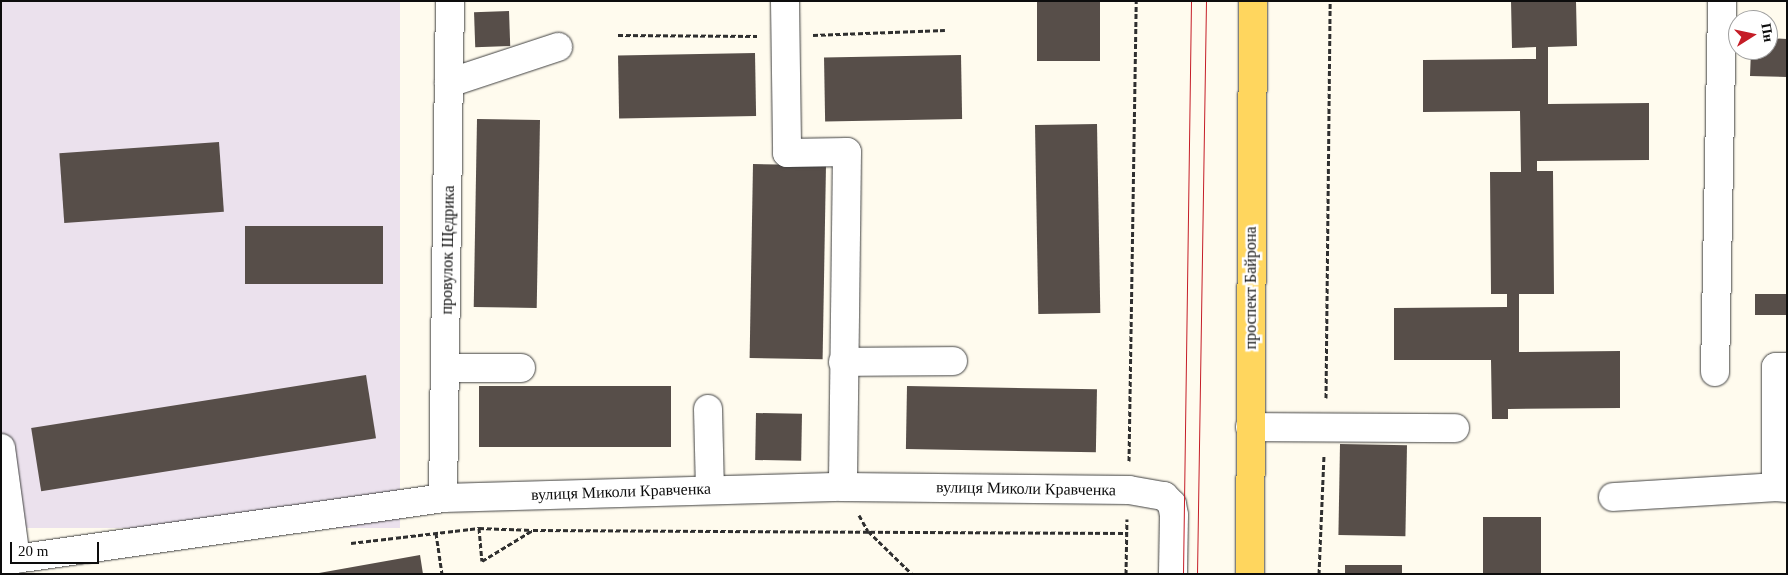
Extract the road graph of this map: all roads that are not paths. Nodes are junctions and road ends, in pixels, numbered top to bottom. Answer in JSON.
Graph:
{"nodes":[{"id":1,"x":450,"y":1,"type":"edge"},
{"id":2,"x":785,"y":1,"type":"edge"},
{"id":3,"x":1253,"y":1,"type":"edge"},
{"id":4,"x":1722,"y":1,"type":"edge"},
{"id":5,"x":558,"y":47,"type":"dead end"},
{"id":6,"x":449,"y":83,"type":"junction"},
{"id":7,"x":953,"y":361,"type":"dead end"},
{"id":8,"x":843,"y":362,"type":"junction"},
{"id":9,"x":1787,"y":367,"type":"edge"},
{"id":10,"x":447,"y":368,"type":"junction"},
{"id":11,"x":521,"y":368,"type":"dead end"},
{"id":12,"x":1715,"y":372,"type":"dead end"},
{"id":13,"x":708,"y":410,"type":"dead end"},
{"id":14,"x":1250,"y":427,"type":"junction"},
{"id":15,"x":1455,"y":428,"type":"dead end"},
{"id":16,"x":1,"y":448,"type":"edge"},
{"id":17,"x":843,"y":487,"type":"junction"},
{"id":18,"x":1781,"y":487,"type":"edge"},
{"id":19,"x":710,"y":489,"type":"junction"},
{"id":20,"x":1613,"y":497,"type":"dead end"},
{"id":21,"x":443,"y":498,"type":"junction"},
{"id":22,"x":8,"y":560,"type":"edge"},
{"id":23,"x":1173,"y":574,"type":"edge"},
{"id":24,"x":1250,"y":574,"type":"edge"}],
"edges":[{"from":1,"to":6,"type":"street","name":"провулок Щедрика"},
{"from":2,"to":8,"type":"street"},
{"from":3,"to":14,"type":"main road","name":"проспект Байрона"},
{"from":4,"to":12,"type":"street"},
{"from":5,"to":6,"type":"street"},
{"from":6,"to":10,"type":"street","name":"провулок Щедрика"},
{"from":7,"to":8,"type":"street"},
{"from":8,"to":17,"type":"street"},
{"from":9,"to":18,"type":"street"},
{"from":10,"to":11,"type":"street"},
{"from":10,"to":21,"type":"street","name":"провулок Щедрика"},
{"from":13,"to":19,"type":"street"},
{"from":14,"to":15,"type":"street"},
{"from":14,"to":24,"type":"main road","name":"проспект Байрона"},
{"from":16,"to":22,"type":"street"},
{"from":17,"to":19,"type":"street","name":"вулиця Миколи Кравченка"},
{"from":17,"to":23,"type":"street","name":"вулиця Миколи Кравченка"},
{"from":18,"to":20,"type":"street"},
{"from":19,"to":21,"type":"street","name":"вулиця Миколи Кравченка"},
{"from":21,"to":22,"type":"street","name":"вулиця Миколи Кравченка"}]}
